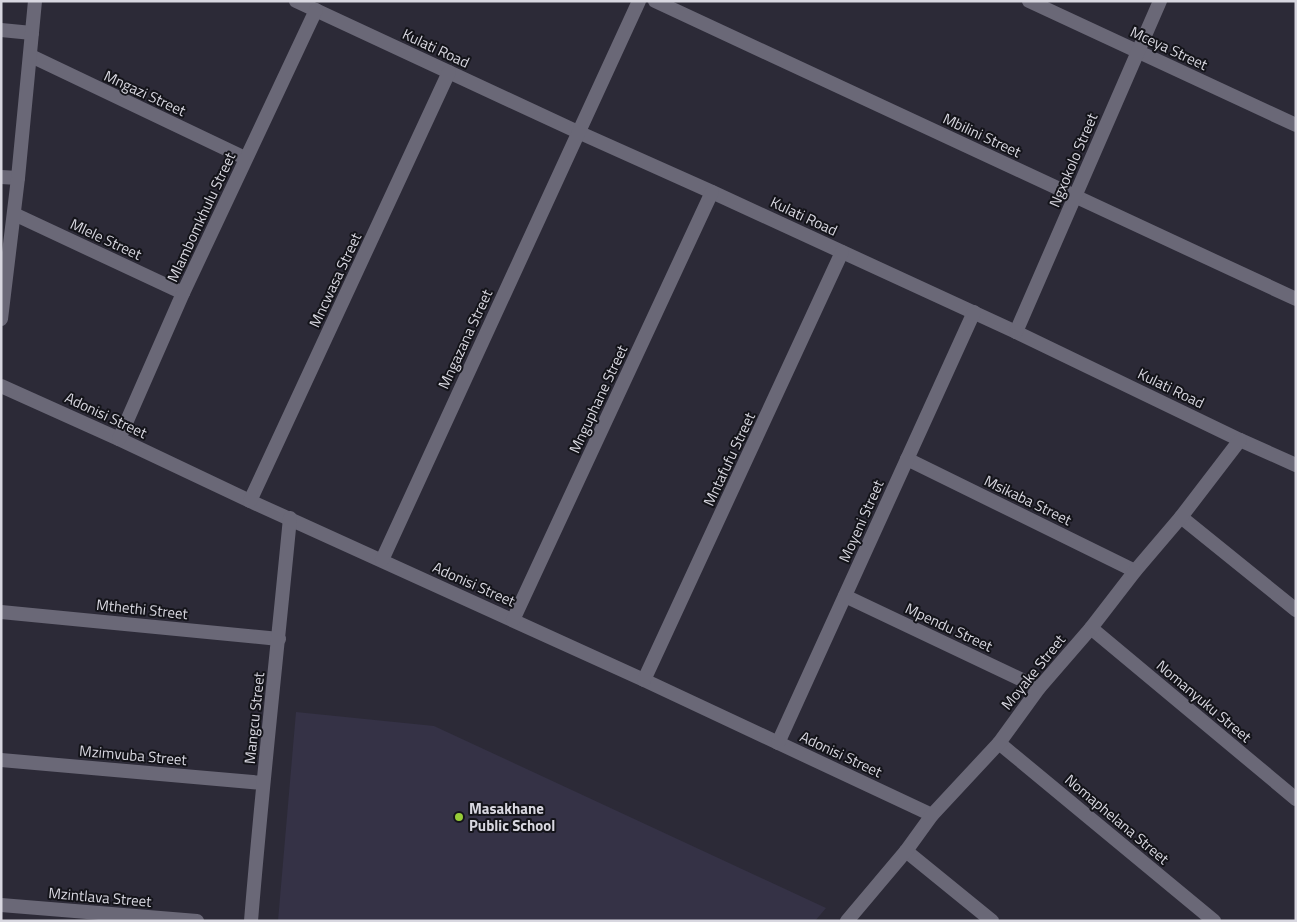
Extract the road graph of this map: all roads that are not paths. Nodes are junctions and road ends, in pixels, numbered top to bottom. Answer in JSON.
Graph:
{"nodes":[{"id":1,"x":35,"y":1,"type":"edge"},
{"id":2,"x":296,"y":1,"type":"edge"},
{"id":3,"x":639,"y":1,"type":"edge"},
{"id":4,"x":655,"y":1,"type":"edge"},
{"id":5,"x":1029,"y":1,"type":"edge"},
{"id":6,"x":1160,"y":1,"type":"edge"},
{"id":7,"x":316,"y":10,"type":"junction"},
{"id":8,"x":1,"y":30,"type":"edge"},
{"id":9,"x":32,"y":33,"type":"junction"},
{"id":10,"x":1137,"y":52,"type":"junction"},
{"id":11,"x":31,"y":56,"type":"junction"},
{"id":12,"x":449,"y":72,"type":"junction"},
{"id":13,"x":1296,"y":125,"type":"edge"},
{"id":14,"x":578,"y":132,"type":"junction"},
{"id":15,"x":245,"y":158,"type":"junction"},
{"id":16,"x":1,"y":177,"type":"edge"},
{"id":17,"x":18,"y":178,"type":"junction"},
{"id":18,"x":712,"y":192,"type":"junction"},
{"id":19,"x":1074,"y":196,"type":"junction"},
{"id":20,"x":14,"y":214,"type":"junction"},
{"id":21,"x":842,"y":252,"type":"junction"},
{"id":22,"x":183,"y":293,"type":"junction"},
{"id":23,"x":1296,"y":299,"type":"edge"},
{"id":24,"x":974,"y":312,"type":"junction"},
{"id":25,"x":1,"y":319,"type":"edge"},
{"id":26,"x":1016,"y":332,"type":"junction"},
{"id":27,"x":1,"y":386,"type":"edge"},
{"id":28,"x":119,"y":439,"type":"junction"},
{"id":29,"x":1240,"y":440,"type":"junction"},
{"id":30,"x":907,"y":459,"type":"junction"},
{"id":31,"x":1296,"y":465,"type":"edge"},
{"id":32,"x":250,"y":501,"type":"junction"},
{"id":33,"x":1181,"y":517,"type":"junction"},
{"id":34,"x":290,"y":518,"type":"junction"},
{"id":35,"x":382,"y":560,"type":"junction"},
{"id":36,"x":1135,"y":571,"type":"junction"},
{"id":37,"x":845,"y":596,"type":"junction"},
{"id":38,"x":1296,"y":610,"type":"edge"},
{"id":39,"x":1,"y":612,"type":"edge"},
{"id":40,"x":513,"y":620,"type":"junction"},
{"id":41,"x":1091,"y":628,"type":"junction"},
{"id":42,"x":279,"y":639,"type":"junction"},
{"id":43,"x":644,"y":680,"type":"junction"},
{"id":44,"x":1039,"y":688,"type":"junction"},
{"id":45,"x":778,"y":743,"type":"junction"},
{"id":46,"x":998,"y":743,"type":"junction"},
{"id":47,"x":1,"y":760,"type":"edge"},
{"id":48,"x":263,"y":783,"type":"junction"},
{"id":49,"x":1296,"y":799,"type":"edge"},
{"id":50,"x":932,"y":814,"type":"junction"},
{"id":51,"x":906,"y":851,"type":"junction"},
{"id":52,"x":1,"y":905,"type":"edge"},
{"id":53,"x":197,"y":921,"type":"edge"},
{"id":54,"x":251,"y":921,"type":"edge"},
{"id":55,"x":848,"y":921,"type":"edge"},
{"id":56,"x":992,"y":921,"type":"edge"},
{"id":57,"x":1214,"y":921,"type":"edge"}],
"edges":[{"from":1,"to":9,"type":"street"},
{"from":2,"to":7,"type":"street","name":"Kulati Road"},
{"from":3,"to":14,"type":"street","name":"Mngazana Street"},
{"from":4,"to":19,"type":"street","name":"Mbilini Street"},
{"from":5,"to":10,"type":"street","name":"Mceya Street"},
{"from":6,"to":10,"type":"street","name":"Ngxokolo Street"},
{"from":7,"to":12,"type":"street","name":"Kulati Road"},
{"from":7,"to":15,"type":"street","name":"Mlambomkhulu Street"},
{"from":8,"to":9,"type":"street"},
{"from":9,"to":11,"type":"street"},
{"from":10,"to":13,"type":"street","name":"Mceya Street"},
{"from":10,"to":19,"type":"street","name":"Ngxokolo Street"},
{"from":11,"to":15,"type":"street","name":"Mngazi Street"},
{"from":11,"to":17,"type":"street"},
{"from":12,"to":14,"type":"street","name":"Kulati Road"},
{"from":12,"to":32,"type":"street","name":"Mncwasa Street"},
{"from":14,"to":18,"type":"street","name":"Kulati Road"},
{"from":14,"to":35,"type":"street","name":"Mngazana Street"},
{"from":15,"to":22,"type":"street","name":"Mlambomkhulu Street"},
{"from":16,"to":17,"type":"street"},
{"from":17,"to":20,"type":"street"},
{"from":18,"to":21,"type":"street","name":"Kulati Road"},
{"from":18,"to":40,"type":"street","name":"Mnguphane Street"},
{"from":19,"to":23,"type":"street","name":"Mbilini Street"},
{"from":19,"to":26,"type":"street","name":"Ngxokolo Street"},
{"from":20,"to":22,"type":"street","name":"Mlele Street"},
{"from":20,"to":25,"type":"street"},
{"from":21,"to":24,"type":"street","name":"Kulati Road"},
{"from":21,"to":43,"type":"street","name":"Mntafufu Street"},
{"from":22,"to":28,"type":"street","name":"Mlambomkhulu Street"},
{"from":24,"to":26,"type":"street","name":"Kulati Road"},
{"from":24,"to":30,"type":"street","name":"Moyeni Street"},
{"from":26,"to":29,"type":"street","name":"Kulati Road"},
{"from":27,"to":28,"type":"street","name":"Adonisi Street"},
{"from":28,"to":32,"type":"street","name":"Adonisi Street"},
{"from":29,"to":31,"type":"street","name":"Kulati Road"},
{"from":29,"to":33,"type":"street","name":"Moyake Street"},
{"from":30,"to":36,"type":"street","name":"Msikaba Street"},
{"from":30,"to":37,"type":"street","name":"Moyeni Street"},
{"from":32,"to":34,"type":"street","name":"Adonisi Street"},
{"from":33,"to":36,"type":"street","name":"Moyake Street"},
{"from":33,"to":38,"type":"street"},
{"from":34,"to":35,"type":"street","name":"Adonisi Street"},
{"from":34,"to":42,"type":"street","name":"Mangcu Street"},
{"from":35,"to":40,"type":"street","name":"Adonisi Street"},
{"from":36,"to":41,"type":"street","name":"Moyake Street"},
{"from":37,"to":44,"type":"street","name":"Mpendu Street"},
{"from":37,"to":45,"type":"street","name":"Moyeni Street"},
{"from":39,"to":42,"type":"street","name":"Mthethi Street"},
{"from":40,"to":43,"type":"street","name":"Adonisi Street"},
{"from":41,"to":44,"type":"street","name":"Moyake Street"},
{"from":41,"to":49,"type":"street","name":"Nomanyuku Street"},
{"from":42,"to":48,"type":"street","name":"Mangcu Street"},
{"from":43,"to":45,"type":"street","name":"Adonisi Street"},
{"from":44,"to":46,"type":"street","name":"Moyake Street"},
{"from":45,"to":50,"type":"street","name":"Adonisi Street"},
{"from":46,"to":50,"type":"street","name":"Moyake Street"},
{"from":46,"to":57,"type":"street","name":"Nomaphelana Street"},
{"from":47,"to":48,"type":"street","name":"Mzimvuba Street"},
{"from":48,"to":54,"type":"street","name":"Mangcu Street"},
{"from":50,"to":51,"type":"street","name":"Moyake Street"},
{"from":51,"to":55,"type":"street","name":"Moyake Street"},
{"from":51,"to":56,"type":"street"},
{"from":52,"to":53,"type":"street","name":"Mzintlava Street"}]}
